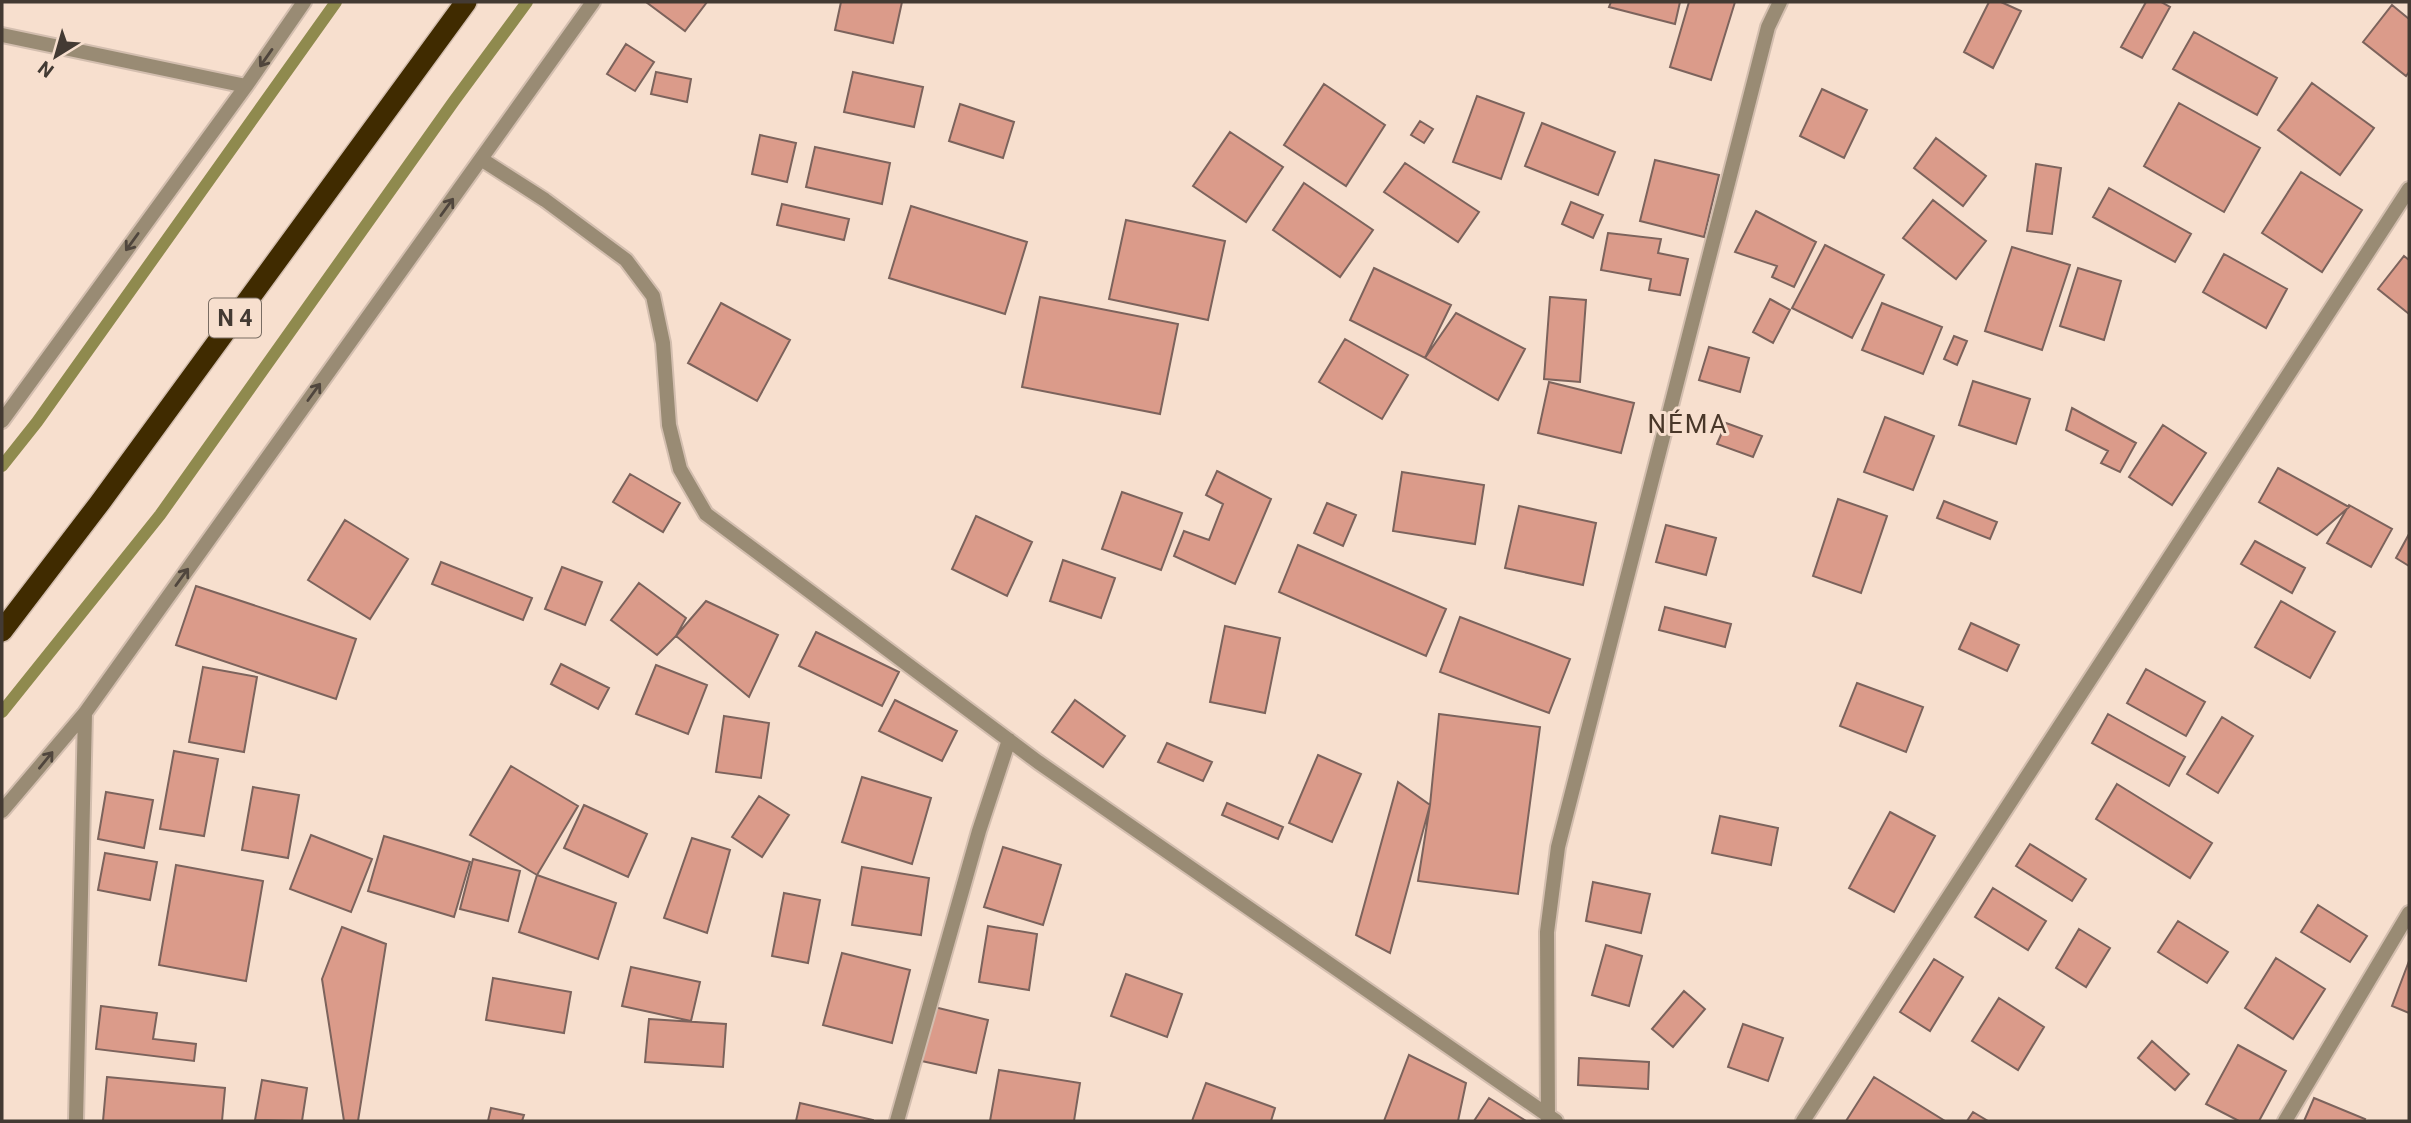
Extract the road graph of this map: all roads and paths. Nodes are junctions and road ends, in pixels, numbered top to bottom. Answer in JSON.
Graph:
{"nodes":[{"id":1,"x":304,"y":2,"type":"edge"},
{"id":2,"x":593,"y":2,"type":"edge"},
{"id":3,"x":1780,"y":2,"type":"edge"},
{"id":4,"x":460,"y":4,"type":"edge"},
{"id":5,"x":2,"y":35,"type":"edge"},
{"id":6,"x":246,"y":86,"type":"junction"},
{"id":7,"x":481,"y":159,"type":"junction"},
{"id":8,"x":2409,"y":189,"type":"edge"},
{"id":9,"x":2,"y":421,"type":"edge"},
{"id":10,"x":2,"y":631,"type":"edge"},
{"id":11,"x":85,"y":713,"type":"junction"},
{"id":12,"x":1009,"y":740,"type":"junction"},
{"id":13,"x":2,"y":811,"type":"edge"},
{"id":14,"x":2409,"y":913,"type":"edge"},
{"id":15,"x":1551,"y":1120,"type":"edge"},
{"id":16,"x":76,"y":1121,"type":"edge"},
{"id":17,"x":897,"y":1121,"type":"edge"},
{"id":18,"x":1803,"y":1121,"type":"edge"},
{"id":19,"x":2286,"y":1121,"type":"edge"}],
"edges":[{"from":1,"to":6,"type":"street","one_way":true},
{"from":2,"to":7,"type":"street"},
{"from":3,"to":15,"type":"street"},
{"from":4,"to":10,"type":"highway","number":"N 4"},
{"from":5,"to":6,"type":"street"},
{"from":6,"to":9,"type":"street","one_way":true},
{"from":11,"to":7,"type":"street","one_way":true},
{"from":7,"to":12,"type":"street"},
{"from":8,"to":18,"type":"street"},
{"from":13,"to":11,"type":"street","one_way":true},
{"from":11,"to":16,"type":"street"},
{"from":12,"to":15,"type":"street"},
{"from":12,"to":17,"type":"street"},
{"from":14,"to":19,"type":"street"}]}
